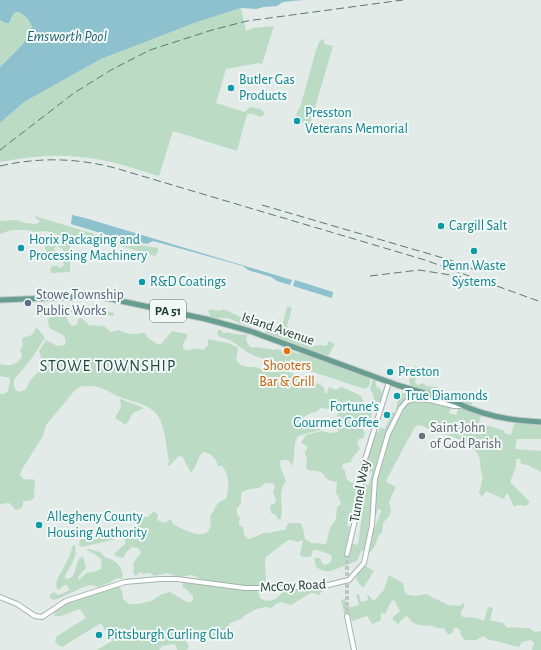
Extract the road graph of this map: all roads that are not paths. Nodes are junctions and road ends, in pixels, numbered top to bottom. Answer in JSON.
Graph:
{"nodes":[{"id":1,"x":0,"y":300,"type":"edge"},
{"id":2,"x":389,"y":382,"type":"junction"},
{"id":3,"x":464,"y":406,"type":"junction"},
{"id":4,"x":541,"y":422,"type":"edge"},
{"id":5,"x":347,"y":554,"type":"tunnel mouth"},
{"id":6,"x":0,"y":597,"type":"edge"},
{"id":7,"x":347,"y":616,"type":"tunnel mouth"},
{"id":8,"x":354,"y":650,"type":"edge"}],
"edges":[{"from":1,"to":2,"type":"main road","name":"Island Avenue","number":"PA 51"},
{"from":2,"to":3,"type":"main road","name":"Island Avenue","number":"PA 51"},
{"from":2,"to":5,"type":"street","name":"Tunnel Way"},
{"from":3,"to":4,"type":"main road","name":"Island Avenue","number":"PA 51"},
{"from":3,"to":6,"type":"street","name":"McCoy Road"},
{"from":7,"to":8,"type":"street"}]}
